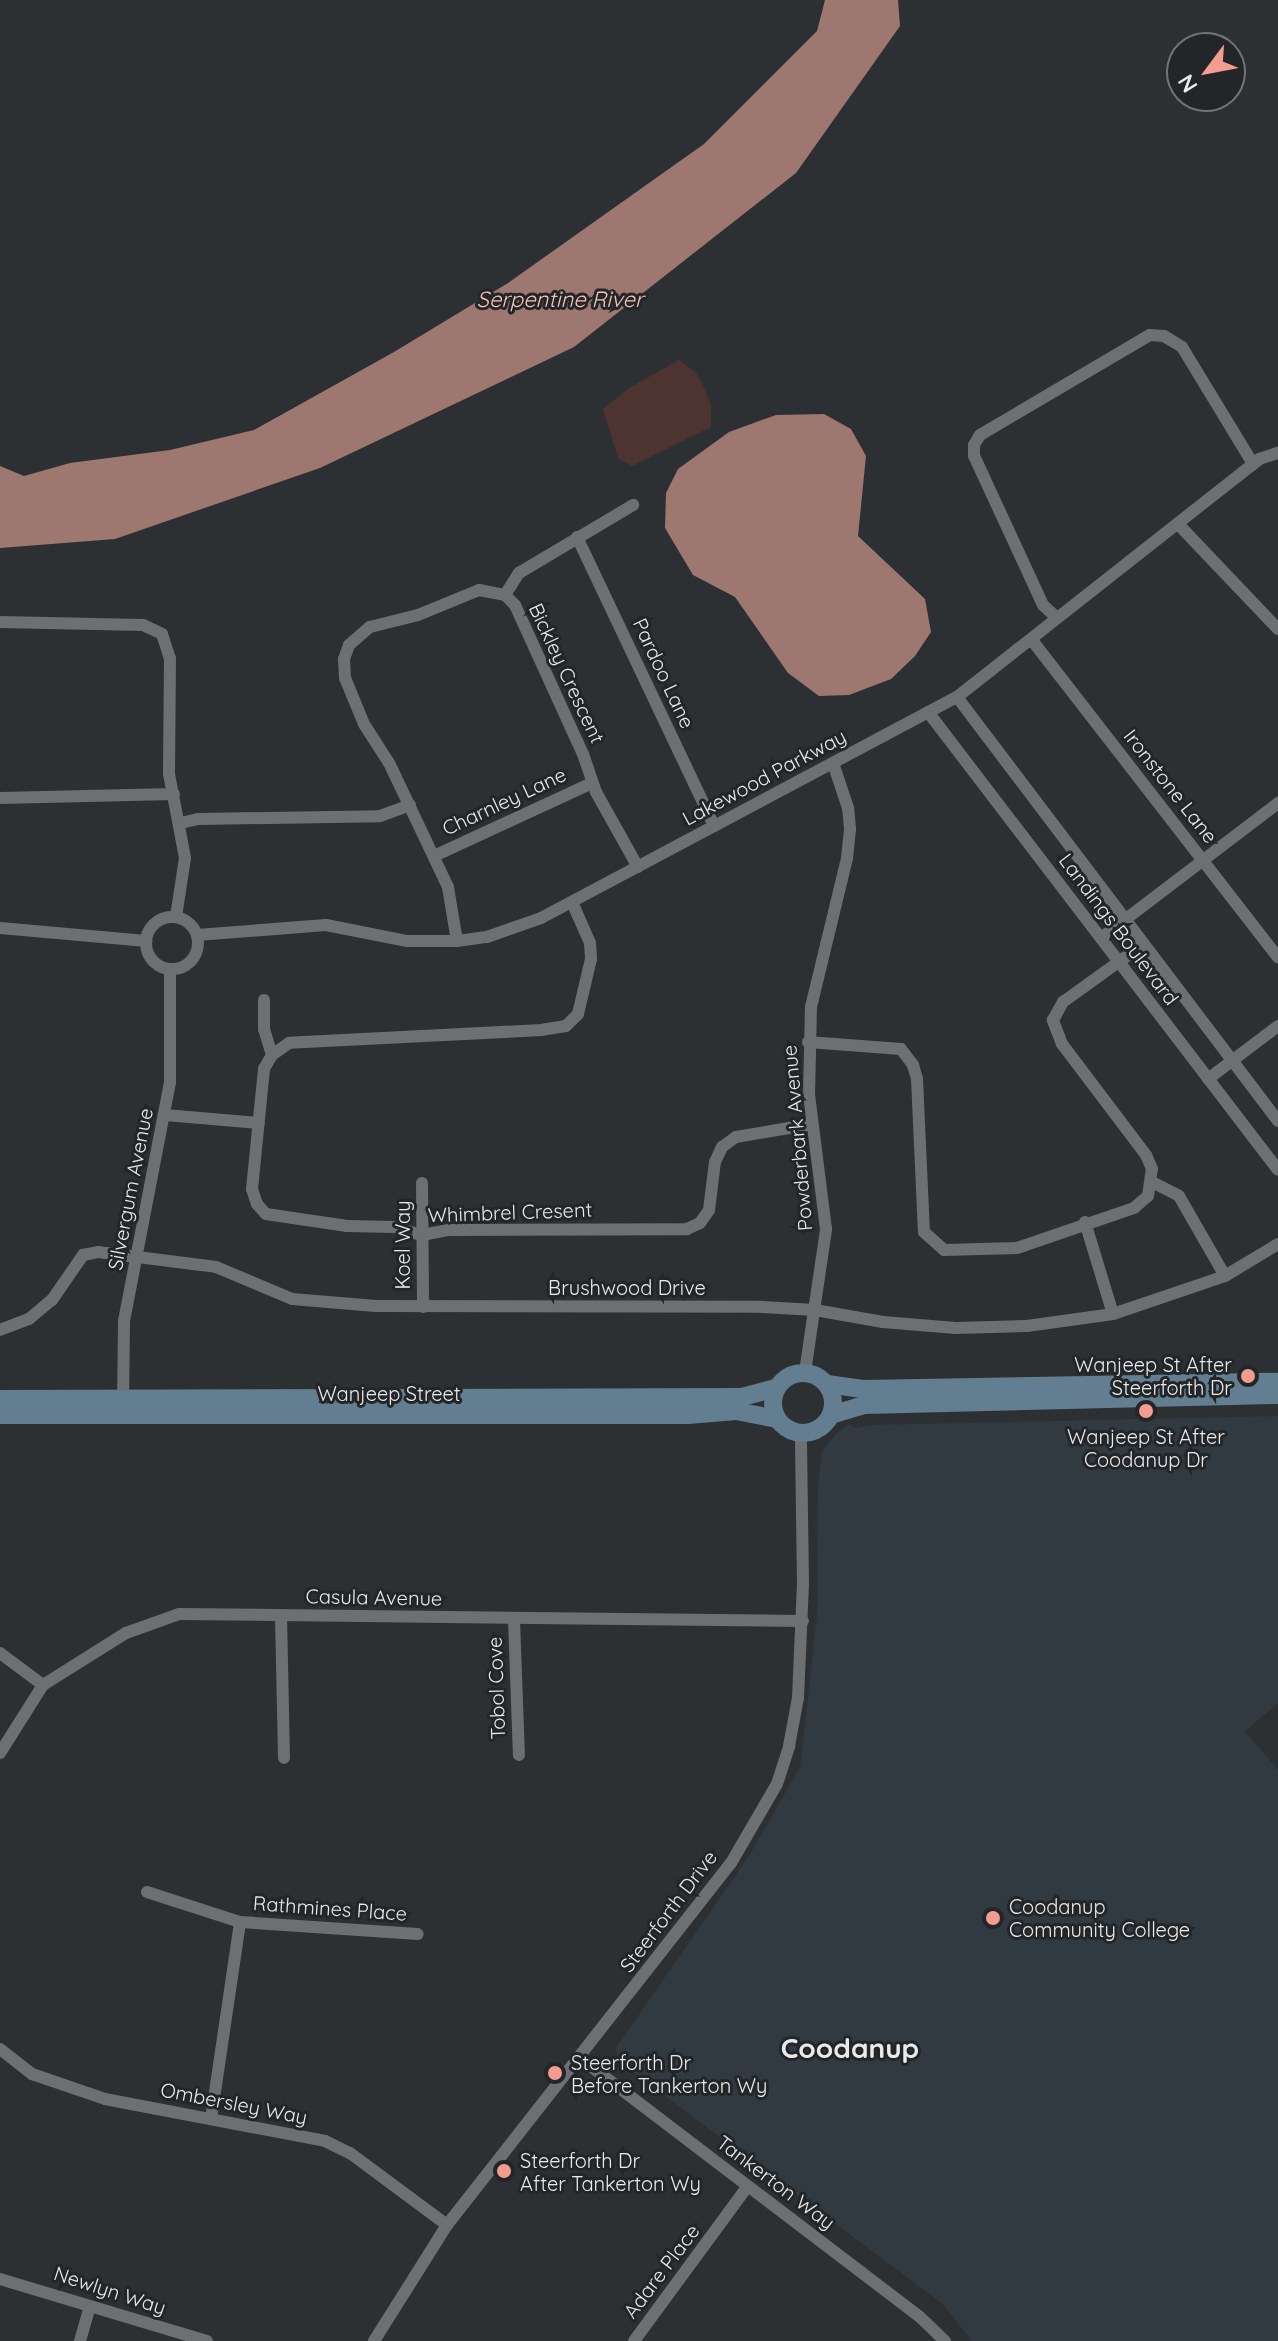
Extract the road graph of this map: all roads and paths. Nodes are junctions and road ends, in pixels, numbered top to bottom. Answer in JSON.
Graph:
{"nodes":[{"id":1,"x":1278,"y":453,"type":"edge"},
{"id":2,"x":1253,"y":464,"type":"junction"},
{"id":3,"x":633,"y":505,"type":"dead end"},
{"id":4,"x":1178,"y":524,"type":"junction"},
{"id":5,"x":577,"y":537,"type":"junction"},
{"id":6,"x":505,"y":595,"type":"junction"},
{"id":7,"x":1057,"y":618,"type":"junction"},
{"id":8,"x":0,"y":622,"type":"edge"},
{"id":9,"x":1278,"y":629,"type":"edge"},
{"id":10,"x":1031,"y":639,"type":"junction"},
{"id":11,"x":957,"y":697,"type":"junction"},
{"id":12,"x":928,"y":712,"type":"junction"},
{"id":13,"x":833,"y":763,"type":"junction"},
{"id":14,"x":592,"y":783,"type":"junction"},
{"id":15,"x":174,"y":794,"type":"junction"},
{"id":16,"x":0,"y":798,"type":"edge"},
{"id":17,"x":1278,"y":803,"type":"edge"},
{"id":18,"x":410,"y":805,"type":"junction"},
{"id":19,"x":181,"y":823,"type":"junction"},
{"id":20,"x":714,"y":826,"type":"junction"},
{"id":21,"x":434,"y":856,"type":"junction"},
{"id":22,"x":1203,"y":860,"type":"junction"},
{"id":23,"x":638,"y":867,"type":"junction"},
{"id":24,"x":572,"y":902,"type":"junction"},
{"id":25,"x":176,"y":917,"type":"junction"},
{"id":26,"x":1124,"y":921,"type":"junction"},
{"id":27,"x":0,"y":928,"type":"edge"},
{"id":28,"x":197,"y":935,"type":"junction"},
{"id":29,"x":1101,"y":938,"type":"junction"},
{"id":30,"x":146,"y":941,"type":"junction"},
{"id":31,"x":457,"y":941,"type":"junction"},
{"id":32,"x":1142,"y":945,"type":"junction"},
{"id":33,"x":1278,"y":958,"type":"edge"},
{"id":34,"x":1119,"y":962,"type":"junction"},
{"id":35,"x":170,"y":969,"type":"junction"},
{"id":36,"x":264,"y":1000,"type":"dead end"},
{"id":37,"x":1278,"y":1026,"type":"edge"},
{"id":38,"x":808,"y":1042,"type":"junction"},
{"id":39,"x":272,"y":1055,"type":"junction"},
{"id":40,"x":1232,"y":1062,"type":"junction"},
{"id":41,"x":1208,"y":1079,"type":"junction"},
{"id":42,"x":165,"y":1115,"type":"junction"},
{"id":43,"x":1278,"y":1121,"type":"edge"},
{"id":44,"x":259,"y":1123,"type":"junction"},
{"id":45,"x":812,"y":1124,"type":"junction"},
{"id":46,"x":1278,"y":1170,"type":"edge"},
{"id":47,"x":1152,"y":1182,"type":"junction"},
{"id":48,"x":422,"y":1183,"type":"dead end"},
{"id":49,"x":1085,"y":1222,"type":"junction"},
{"id":50,"x":422,"y":1235,"type":"junction"},
{"id":51,"x":1278,"y":1244,"type":"edge"},
{"id":52,"x":138,"y":1254,"type":"junction"},
{"id":53,"x":1225,"y":1276,"type":"junction"},
{"id":54,"x":423,"y":1307,"type":"junction"},
{"id":55,"x":815,"y":1310,"type":"junction"},
{"id":56,"x":1113,"y":1314,"type":"junction"},
{"id":57,"x":0,"y":1330,"type":"edge"},
{"id":58,"x":805,"y":1372,"type":"junction"},
{"id":59,"x":1278,"y":1382,"type":"edge"},
{"id":60,"x":827,"y":1384,"type":"junction"},
{"id":61,"x":776,"y":1388,"type":"junction"},
{"id":62,"x":1278,"y":1395,"type":"edge"},
{"id":63,"x":0,"y":1399,"type":"edge"},
{"id":64,"x":123,"y":1408,"type":"junction"},
{"id":65,"x":0,"y":1415,"type":"edge"},
{"id":66,"x":831,"y":1415,"type":"junction"},
{"id":67,"x":777,"y":1419,"type":"junction"},
{"id":68,"x":801,"y":1433,"type":"junction"},
{"id":69,"x":281,"y":1615,"type":"junction"},
{"id":70,"x":514,"y":1620,"type":"junction"},
{"id":71,"x":803,"y":1621,"type":"junction"},
{"id":72,"x":0,"y":1653,"type":"edge"},
{"id":73,"x":43,"y":1685,"type":"junction"},
{"id":74,"x":0,"y":1753,"type":"edge"},
{"id":75,"x":519,"y":1755,"type":"dead end"},
{"id":76,"x":284,"y":1758,"type":"dead end"},
{"id":77,"x":147,"y":1892,"type":"dead end"},
{"id":78,"x":240,"y":1922,"type":"junction"},
{"id":79,"x":418,"y":1934,"type":"dead end"},
{"id":80,"x":0,"y":2049,"type":"edge"},
{"id":81,"x":580,"y":2058,"type":"junction"},
{"id":82,"x":211,"y":2119,"type":"junction"},
{"id":83,"x":748,"y":2186,"type":"junction"},
{"id":84,"x":447,"y":2225,"type":"junction"},
{"id":85,"x":0,"y":2279,"type":"edge"},
{"id":86,"x":90,"y":2306,"type":"junction"},
{"id":87,"x":80,"y":2341,"type":"edge"},
{"id":88,"x":207,"y":2341,"type":"edge"},
{"id":89,"x":374,"y":2341,"type":"edge"},
{"id":90,"x":634,"y":2341,"type":"edge"},
{"id":91,"x":945,"y":2341,"type":"edge"}],
"edges":[{"from":1,"to":2,"type":"street","name":"Lakewood Parkway"},
{"from":2,"to":4,"type":"street","name":"Lakewood Parkway"},
{"from":2,"to":7,"type":"street"},
{"from":3,"to":5,"type":"street"},
{"from":4,"to":7,"type":"street","name":"Lakewood Parkway"},
{"from":4,"to":9,"type":"street"},
{"from":5,"to":6,"type":"street"},
{"from":5,"to":20,"type":"street","name":"Pardoo Lane"},
{"from":6,"to":14,"type":"street","name":"Bickley Crescent"},
{"from":6,"to":18,"type":"street","name":"Bickley Crescent"},
{"from":7,"to":10,"type":"street","name":"Lakewood Parkway"},
{"from":8,"to":15,"type":"street"},
{"from":10,"to":11,"type":"street","name":"Lakewood Parkway"},
{"from":10,"to":22,"type":"street","name":"Ironstone Lane"},
{"from":11,"to":12,"type":"street","name":"Lakewood Parkway"},
{"from":11,"to":26,"type":"street","name":"Landings Boulevard"},
{"from":12,"to":13,"type":"street","name":"Lakewood Parkway"},
{"from":12,"to":29,"type":"street","name":"Landings Boulevard"},
{"from":13,"to":20,"type":"street","name":"Lakewood Parkway"},
{"from":13,"to":38,"type":"street","name":"Powderbark Avenue"},
{"from":14,"to":21,"type":"street","name":"Charnley Lane"},
{"from":14,"to":23,"type":"street","name":"Bickley Crescent"},
{"from":15,"to":16,"type":"street"},
{"from":15,"to":19,"type":"street"},
{"from":17,"to":22,"type":"street"},
{"from":18,"to":19,"type":"street"},
{"from":18,"to":21,"type":"street","name":"Bickley Crescent"},
{"from":19,"to":25,"type":"street"},
{"from":20,"to":23,"type":"street","name":"Lakewood Parkway"},
{"from":21,"to":31,"type":"street","name":"Bickley Crescent"},
{"from":22,"to":26,"type":"street"},
{"from":22,"to":33,"type":"street","name":"Ironstone Lane"},
{"from":23,"to":24,"type":"street","name":"Lakewood Parkway"},
{"from":24,"to":31,"type":"street","name":"Lakewood Parkway"},
{"from":24,"to":39,"type":"street"},
{"from":25,"to":28,"type":"street"},
{"from":25,"to":30,"type":"street"},
{"from":26,"to":29,"type":"street"},
{"from":26,"to":32,"type":"street","name":"Landings Boulevard"},
{"from":27,"to":30,"type":"street"},
{"from":28,"to":31,"type":"street","name":"Lakewood Parkway"},
{"from":28,"to":35,"type":"street"},
{"from":29,"to":34,"type":"street","name":"Landings Boulevard"},
{"from":30,"to":35,"type":"street"},
{"from":32,"to":34,"type":"street"},
{"from":32,"to":40,"type":"street","name":"Landings Boulevard"},
{"from":34,"to":41,"type":"street","name":"Landings Boulevard"},
{"from":34,"to":47,"type":"street"},
{"from":35,"to":42,"type":"street","name":"Silvergum Avenue"},
{"from":36,"to":39,"type":"street","name":"Whimbrel Cresent"},
{"from":37,"to":40,"type":"street"},
{"from":38,"to":45,"type":"street","name":"Powderbark Avenue"},
{"from":38,"to":49,"type":"street"},
{"from":39,"to":44,"type":"street","name":"Whimbrel Cresent"},
{"from":40,"to":41,"type":"street"},
{"from":40,"to":43,"type":"street","name":"Landings Boulevard"},
{"from":41,"to":46,"type":"street","name":"Landings Boulevard"},
{"from":42,"to":44,"type":"street"},
{"from":42,"to":52,"type":"street","name":"Silvergum Avenue"},
{"from":44,"to":50,"type":"street","name":"Whimbrel Cresent"},
{"from":45,"to":50,"type":"street","name":"Whimbrel Cresent"},
{"from":45,"to":55,"type":"street","name":"Powderbark Avenue"},
{"from":47,"to":49,"type":"street"},
{"from":47,"to":53,"type":"street"},
{"from":48,"to":50,"type":"street","name":"Koel Way"},
{"from":49,"to":56,"type":"street"},
{"from":50,"to":54,"type":"street","name":"Koel Way"},
{"from":51,"to":53,"type":"street","name":"Brushwood Drive"},
{"from":52,"to":54,"type":"street","name":"Brushwood Drive"},
{"from":52,"to":57,"type":"street","name":"Brushwood Drive"},
{"from":52,"to":64,"type":"street","name":"Silvergum Avenue"},
{"from":53,"to":56,"type":"street","name":"Brushwood Drive"},
{"from":54,"to":55,"type":"street","name":"Brushwood Drive"},
{"from":55,"to":56,"type":"street","name":"Brushwood Drive"},
{"from":55,"to":58,"type":"street","name":"Powderbark Avenue"},
{"from":58,"to":60,"type":"main road"},
{"from":58,"to":61,"type":"main road"},
{"from":59,"to":60,"type":"main road"},
{"from":60,"to":66,"type":"main road"},
{"from":61,"to":64,"type":"main road","name":"Wanjeep Street"},
{"from":61,"to":67,"type":"main road"},
{"from":62,"to":66,"type":"main road"},
{"from":63,"to":64,"type":"main road","name":"Wanjeep Street"},
{"from":64,"to":65,"type":"main road","name":"Wanjeep Street"},
{"from":64,"to":67,"type":"main road","name":"Wanjeep Street"},
{"from":66,"to":68,"type":"main road"},
{"from":67,"to":68,"type":"main road"},
{"from":68,"to":71,"type":"street","name":"Steerforth Drive"},
{"from":69,"to":70,"type":"street","name":"Casula Avenue"},
{"from":69,"to":73,"type":"street","name":"Casula Avenue"},
{"from":69,"to":76,"type":"street"},
{"from":70,"to":71,"type":"street","name":"Casula Avenue"},
{"from":70,"to":75,"type":"street","name":"Tobol Cove"},
{"from":71,"to":81,"type":"street","name":"Steerforth Drive"},
{"from":72,"to":73,"type":"street"},
{"from":73,"to":74,"type":"street","name":"Casula Avenue"},
{"from":77,"to":78,"type":"street","name":"Rathmines Place"},
{"from":78,"to":79,"type":"street","name":"Rathmines Place"},
{"from":78,"to":82,"type":"street","name":"Rathmines Place"},
{"from":80,"to":82,"type":"street","name":"Ombersley Way"},
{"from":81,"to":83,"type":"street","name":"Tankerton Way"},
{"from":81,"to":84,"type":"street","name":"Steerforth Drive"},
{"from":82,"to":84,"type":"street","name":"Ombersley Way"},
{"from":83,"to":90,"type":"street","name":"Adare Place"},
{"from":83,"to":91,"type":"street","name":"Tankerton Way"},
{"from":84,"to":89,"type":"street","name":"Steerforth Drive"},
{"from":85,"to":86,"type":"street","name":"Newlyn Way"},
{"from":86,"to":87,"type":"street"},
{"from":86,"to":88,"type":"street","name":"Newlyn Way"}]}
